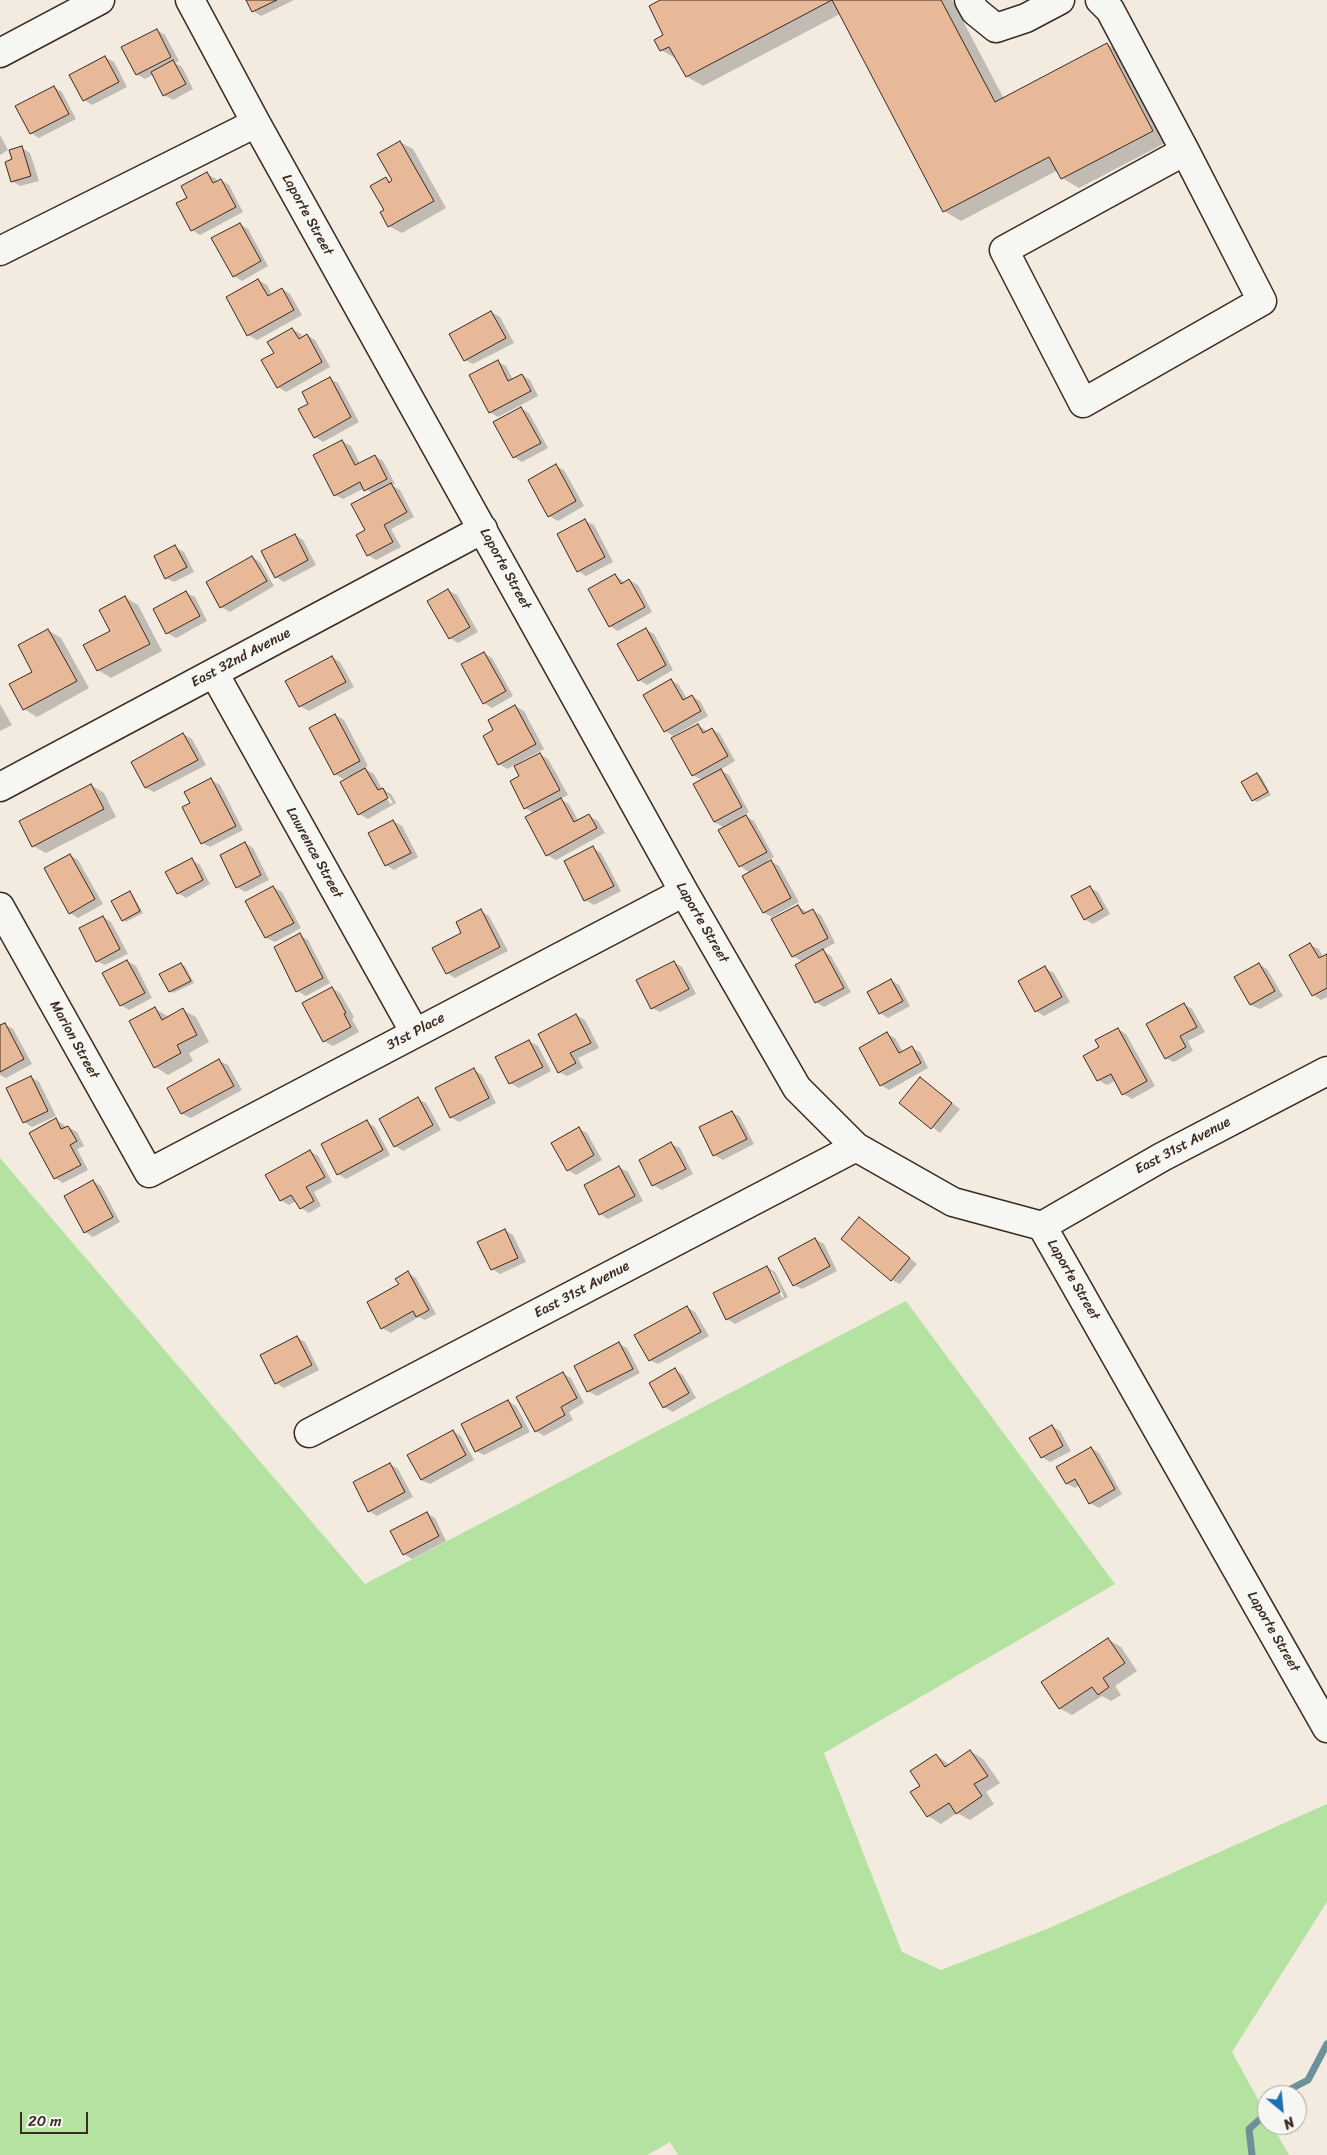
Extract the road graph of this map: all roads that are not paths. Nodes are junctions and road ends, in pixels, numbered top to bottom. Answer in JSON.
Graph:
{"nodes":[{"id":1,"x":100,"y":0,"type":"edge"},
{"id":2,"x":190,"y":0,"type":"edge"},
{"id":3,"x":969,"y":0,"type":"edge"},
{"id":4,"x":1060,"y":0,"type":"edge"},
{"id":5,"x":1100,"y":0,"type":"edge"},
{"id":6,"x":0,"y":53,"type":"edge"},
{"id":7,"x":256,"y":123,"type":"junction"},
{"id":8,"x":1184,"y":151,"type":"junction"},
{"id":9,"x":0,"y":251,"type":"edge"},
{"id":10,"x":483,"y":529,"type":"junction"},
{"id":11,"x":214,"y":673,"type":"junction"},
{"id":12,"x":0,"y":786,"type":"edge"},
{"id":13,"x":684,"y":892,"type":"junction"},
{"id":14,"x":0,"y":907,"type":"edge"},
{"id":15,"x":415,"y":1033,"type":"junction"},
{"id":16,"x":1327,"y":1071,"type":"edge"},
{"id":17,"x":856,"y":1147,"type":"junction"},
{"id":18,"x":149,"y":1173,"type":"joint"},
{"id":19,"x":1042,"y":1226,"type":"junction"},
{"id":20,"x":309,"y":1433,"type":"dead end"},
{"id":21,"x":1327,"y":1728,"type":"edge"}],
"edges":[{"from":1,"to":6,"type":"street"},
{"from":2,"to":7,"type":"street","name":"Laporte Street"},
{"from":3,"to":4,"type":"street"},
{"from":5,"to":8,"type":"street"},
{"from":7,"to":9,"type":"street"},
{"from":7,"to":10,"type":"street","name":"Laporte Street"},
{"from":8,"to":8,"type":"street"},
{"from":10,"to":11,"type":"street","name":"East 32nd Avenue"},
{"from":10,"to":13,"type":"street","name":"Laporte Street"},
{"from":11,"to":12,"type":"street","name":"East 32nd Avenue"},
{"from":11,"to":15,"type":"street","name":"Lawrence Street"},
{"from":13,"to":15,"type":"street","name":"31st Place"},
{"from":13,"to":17,"type":"street","name":"Laporte Street"},
{"from":14,"to":18,"type":"street","name":"Marion Street"},
{"from":15,"to":18,"type":"street","name":"31st Place"},
{"from":16,"to":19,"type":"street","name":"East 31st Avenue"},
{"from":17,"to":19,"type":"street","name":"Laporte Street"},
{"from":17,"to":20,"type":"street","name":"East 31st Avenue"},
{"from":19,"to":21,"type":"street","name":"Laporte Street"}]}
